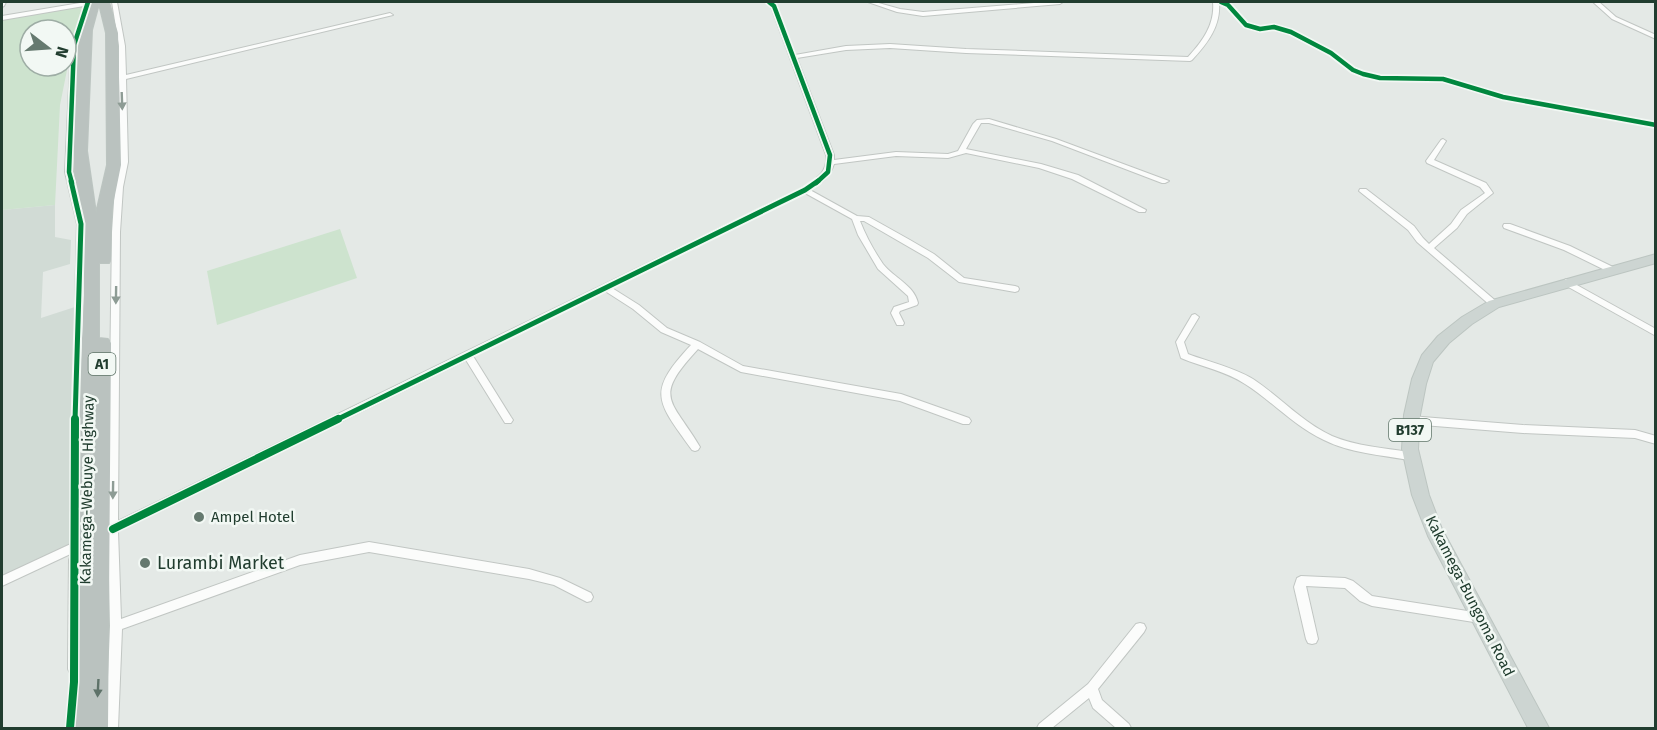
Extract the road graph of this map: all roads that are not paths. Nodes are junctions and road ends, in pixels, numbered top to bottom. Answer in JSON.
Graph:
{"nodes":[{"id":1,"x":114,"y":2,"type":"edge"},
{"id":2,"x":769,"y":2,"type":"edge"},
{"id":3,"x":871,"y":2,"type":"edge"},
{"id":4,"x":1060,"y":2,"type":"edge"},
{"id":5,"x":1216,"y":2,"type":"edge"},
{"id":6,"x":1221,"y":2,"type":"edge"},
{"id":7,"x":1596,"y":2,"type":"edge"},
{"id":8,"x":93,"y":3,"type":"edge"},
{"id":9,"x":390,"y":15,"type":"dead end"},
{"id":10,"x":2,"y":18,"type":"edge"},
{"id":11,"x":1656,"y":37,"type":"edge"},
{"id":12,"x":793,"y":57,"type":"junction"},
{"id":13,"x":116,"y":81,"type":"junction"},
{"id":14,"x":83,"y":91,"type":"junction"},
{"id":15,"x":113,"y":105,"type":"junction"},
{"id":16,"x":81,"y":111,"type":"junction"},
{"id":17,"x":1656,"y":125,"type":"edge"},
{"id":18,"x":1443,"y":141,"type":"dead end"},
{"id":19,"x":961,"y":151,"type":"junction"},
{"id":20,"x":832,"y":162,"type":"junction"},
{"id":21,"x":118,"y":170,"type":"junction"},
{"id":22,"x":77,"y":180,"type":"junction"},
{"id":23,"x":1166,"y":181,"type":"dead end"},
{"id":24,"x":805,"y":190,"type":"junction"},
{"id":25,"x":1363,"y":191,"type":"dead end"},
{"id":26,"x":1142,"y":210,"type":"dead end"},
{"id":27,"x":855,"y":218,"type":"junction"},
{"id":28,"x":1507,"y":226,"type":"dead end"},
{"id":29,"x":1430,"y":247,"type":"junction"},
{"id":30,"x":1656,"y":258,"type":"edge"},
{"id":31,"x":1612,"y":270,"type":"junction"},
{"id":32,"x":1566,"y":282,"type":"junction"},
{"id":33,"x":606,"y":288,"type":"junction"},
{"id":34,"x":1015,"y":289,"type":"dead end"},
{"id":35,"x":1494,"y":304,"type":"junction"},
{"id":36,"x":1195,"y":317,"type":"dead end"},
{"id":37,"x":900,"y":323,"type":"dead end"},
{"id":38,"x":1656,"y":333,"type":"edge"},
{"id":39,"x":697,"y":344,"type":"junction"},
{"id":40,"x":468,"y":355,"type":"junction"},
{"id":41,"x":508,"y":420,"type":"dead end"},
{"id":42,"x":1410,"y":420,"type":"junction"},
{"id":43,"x":966,"y":421,"type":"dead end"},
{"id":44,"x":1656,"y":440,"type":"edge"},
{"id":45,"x":695,"y":447,"type":"dead end"},
{"id":46,"x":1409,"y":456,"type":"junction"},
{"id":47,"x":112,"y":529,"type":"junction"},
{"id":48,"x":75,"y":547,"type":"junction"},
{"id":49,"x":2,"y":581,"type":"edge"},
{"id":50,"x":587,"y":597,"type":"dead end"},
{"id":51,"x":1480,"y":618,"type":"junction"},
{"id":52,"x":116,"y":626,"type":"junction"},
{"id":53,"x":1140,"y":628,"type":"dead end"},
{"id":54,"x":1312,"y":639,"type":"dead end"},
{"id":55,"x":1092,"y":688,"type":"junction"},
{"id":56,"x":70,"y":729,"type":"edge"},
{"id":57,"x":82,"y":729,"type":"edge"},
{"id":58,"x":96,"y":729,"type":"edge"},
{"id":59,"x":112,"y":729,"type":"edge"},
{"id":60,"x":1043,"y":729,"type":"edge"},
{"id":61,"x":1125,"y":729,"type":"edge"},
{"id":62,"x":1539,"y":729,"type":"edge"}],
"edges":[{"from":1,"to":13,"type":"street"},
{"from":2,"to":12,"type":"street"},
{"from":3,"to":4,"type":"street"},
{"from":5,"to":12,"type":"street"},
{"from":6,"to":17,"type":"street"},
{"from":7,"to":11,"type":"street"},
{"from":8,"to":10,"type":"street"},
{"from":8,"to":13,"type":"highway","number":"A1"},
{"from":8,"to":14,"type":"highway","name":"Kakamega-Webuye Highway","number":"A1"},
{"from":8,"to":22,"type":"street"},
{"from":9,"to":13,"type":"street"},
{"from":12,"to":20,"type":"street"},
{"from":13,"to":14,"type":"highway"},
{"from":13,"to":15,"type":"highway","number":"A1"},
{"from":13,"to":21,"type":"street","one_way":true},
{"from":14,"to":16,"type":"highway","name":"Kakamega-Webuye Highway","number":"A1"},
{"from":15,"to":16,"type":"highway"},
{"from":15,"to":21,"type":"highway","number":"A1"},
{"from":16,"to":22,"type":"highway","name":"Kakamega-Webuye Highway","number":"A1"},
{"from":18,"to":29,"type":"street"},
{"from":19,"to":20,"type":"street"},
{"from":19,"to":23,"type":"street"},
{"from":19,"to":26,"type":"street"},
{"from":20,"to":24,"type":"street"},
{"from":21,"to":47,"type":"street","one_way":true},
{"from":21,"to":58,"type":"highway","number":"A1","one_way":true},
{"from":22,"to":48,"type":"street"},
{"from":22,"to":57,"type":"highway","name":"Kakamega-Webuye Highway","number":"A1"},
{"from":24,"to":27,"type":"street"},
{"from":24,"to":33,"type":"street"},
{"from":25,"to":29,"type":"street"},
{"from":27,"to":34,"type":"street"},
{"from":27,"to":37,"type":"street"},
{"from":28,"to":31,"type":"street"},
{"from":29,"to":35,"type":"street"},
{"from":30,"to":31,"type":"main road","name":"Kakamega-Bungoma Road","number":"B137"},
{"from":31,"to":32,"type":"main road","name":"Kakamega-Bungoma Road","number":"B137"},
{"from":32,"to":35,"type":"main road","name":"Kakamega-Bungoma Road","number":"B137"},
{"from":32,"to":38,"type":"street"},
{"from":33,"to":39,"type":"street"},
{"from":33,"to":40,"type":"street"},
{"from":35,"to":42,"type":"main road","name":"Kakamega-Bungoma Road","number":"B137"},
{"from":36,"to":46,"type":"street"},
{"from":39,"to":43,"type":"street"},
{"from":39,"to":45,"type":"street"},
{"from":40,"to":41,"type":"street"},
{"from":40,"to":47,"type":"street"},
{"from":42,"to":44,"type":"street"},
{"from":42,"to":46,"type":"main road","name":"Kakamega-Bungoma Road","number":"B137"},
{"from":46,"to":51,"type":"main road","name":"Kakamega-Bungoma Road","number":"B137"},
{"from":47,"to":52,"type":"street"},
{"from":48,"to":49,"type":"street"},
{"from":48,"to":56,"type":"street"},
{"from":50,"to":52,"type":"street"},
{"from":51,"to":54,"type":"street"},
{"from":51,"to":62,"type":"main road","name":"Kakamega-Bungoma Road","number":"B137"},
{"from":52,"to":59,"type":"street"},
{"from":53,"to":55,"type":"street"},
{"from":55,"to":60,"type":"street"},
{"from":55,"to":61,"type":"street"}]}
